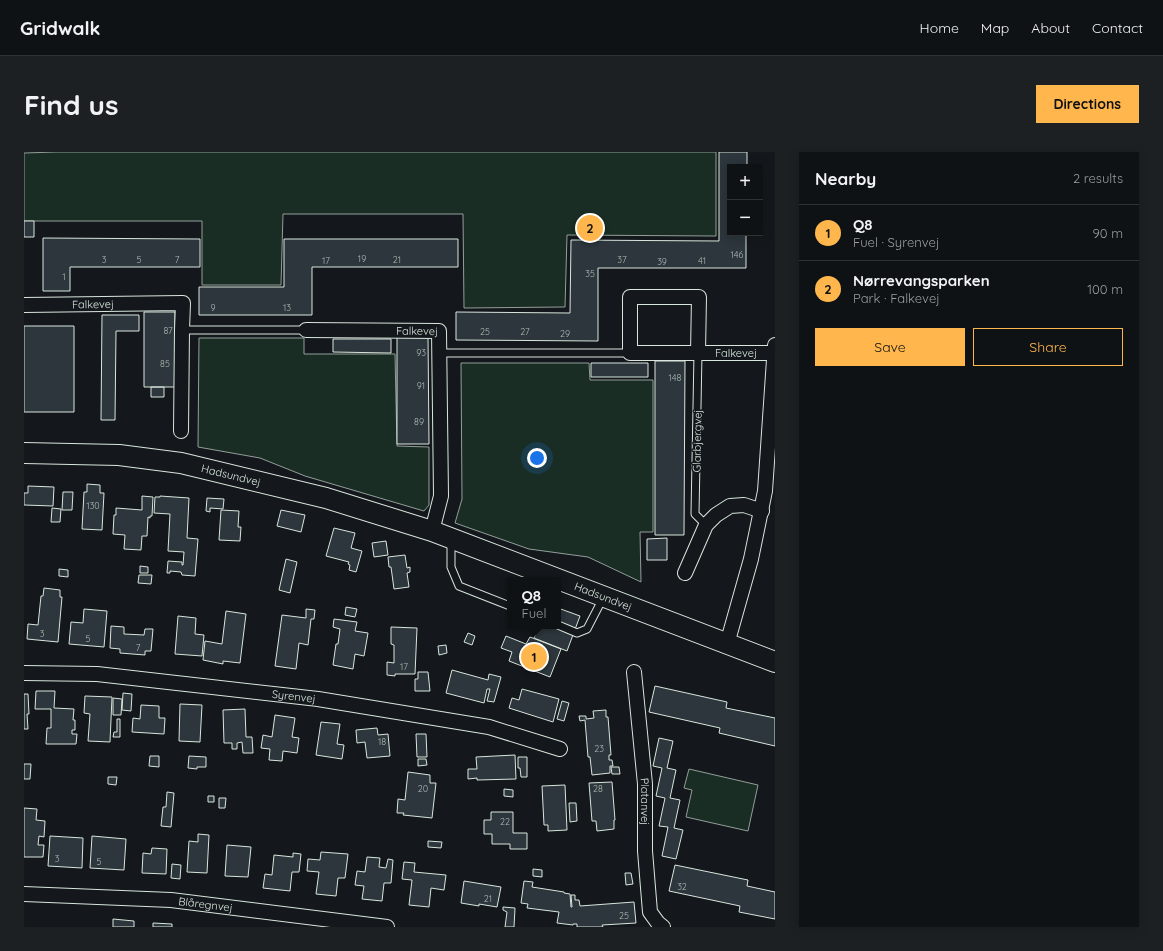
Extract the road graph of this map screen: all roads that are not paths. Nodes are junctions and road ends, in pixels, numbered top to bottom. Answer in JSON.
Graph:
{"nodes":[{"id":1,"x":24,"y":305,"type":"edge"},
{"id":2,"x":182,"y":330,"type":"junction"},
{"id":3,"x":306,"y":330,"type":"joint"},
{"id":4,"x":775,"y":344,"type":"edge"},
{"id":5,"x":439,"y":353,"type":"junction"},
{"id":6,"x":630,"y":353,"type":"junction"},
{"id":7,"x":698,"y":353,"type":"junction"},
{"id":8,"x":774,"y":353,"type":"edge"},
{"id":9,"x":181,"y":431,"type":"dead end"},
{"id":10,"x":24,"y":453,"type":"edge"},
{"id":11,"x":770,"y":492,"type":"edge"},
{"id":12,"x":762,"y":510,"type":"junction"},
{"id":13,"x":706,"y":525,"type":"junction"},
{"id":14,"x":432,"y":531,"type":"junction"},
{"id":15,"x":451,"y":538,"type":"junction"},
{"id":16,"x":685,"y":573,"type":"dead end"},
{"id":17,"x":552,"y":577,"type":"edge"},
{"id":18,"x":561,"y":580,"type":"edge"},
{"id":19,"x":604,"y":597,"type":"junction"},
{"id":20,"x":507,"y":605,"type":"edge"},
{"id":21,"x":561,"y":626,"type":"edge"},
{"id":22,"x":727,"y":644,"type":"junction"},
{"id":23,"x":775,"y":662,"type":"edge"},
{"id":24,"x":634,"y":672,"type":"dead end"},
{"id":25,"x":24,"y":674,"type":"edge"},
{"id":26,"x":560,"y":749,"type":"dead end"},
{"id":27,"x":24,"y":894,"type":"edge"},
{"id":28,"x":387,"y":927,"type":"edge"},
{"id":29,"x":663,"y":927,"type":"edge"}],
"edges":[{"from":1,"to":2,"type":"street","name":"Falkevej"},
{"from":2,"to":3,"type":"lane","name":"Falkevej"},
{"from":2,"to":9,"type":"street","name":"Falkevej"},
{"from":3,"to":5,"type":"street","name":"Falkevej"},
{"from":4,"to":8,"type":"street"},
{"from":5,"to":6,"type":"lane","name":"Falkevej"},
{"from":5,"to":14,"type":"street"},
{"from":6,"to":7,"type":"street","name":"Falkevej"},
{"from":6,"to":7,"type":"street"},
{"from":7,"to":8,"type":"street","name":"Falkevej"},
{"from":7,"to":13,"type":"lane","name":"Glarbjergvej"},
{"from":8,"to":11,"type":"street"},
{"from":10,"to":14,"type":"street","name":"Hadsundvej"},
{"from":11,"to":12,"type":"street"},
{"from":12,"to":13,"type":"street"},
{"from":12,"to":22,"type":"street"},
{"from":13,"to":16,"type":"street"},
{"from":14,"to":15,"type":"street","name":"Hadsundvej"},
{"from":15,"to":17,"type":"street","name":"Hadsundvej"},
{"from":15,"to":20,"type":"lane"},
{"from":18,"to":19,"type":"street","name":"Hadsundvej"},
{"from":19,"to":21,"type":"lane"},
{"from":19,"to":22,"type":"street","name":"Hadsundvej"},
{"from":22,"to":23,"type":"street","name":"Hadsundvej"},
{"from":24,"to":29,"type":"street","name":"Platanvej"},
{"from":25,"to":26,"type":"street","name":"Syrenvej"},
{"from":27,"to":28,"type":"street","name":"Blåregnvej"}]}
